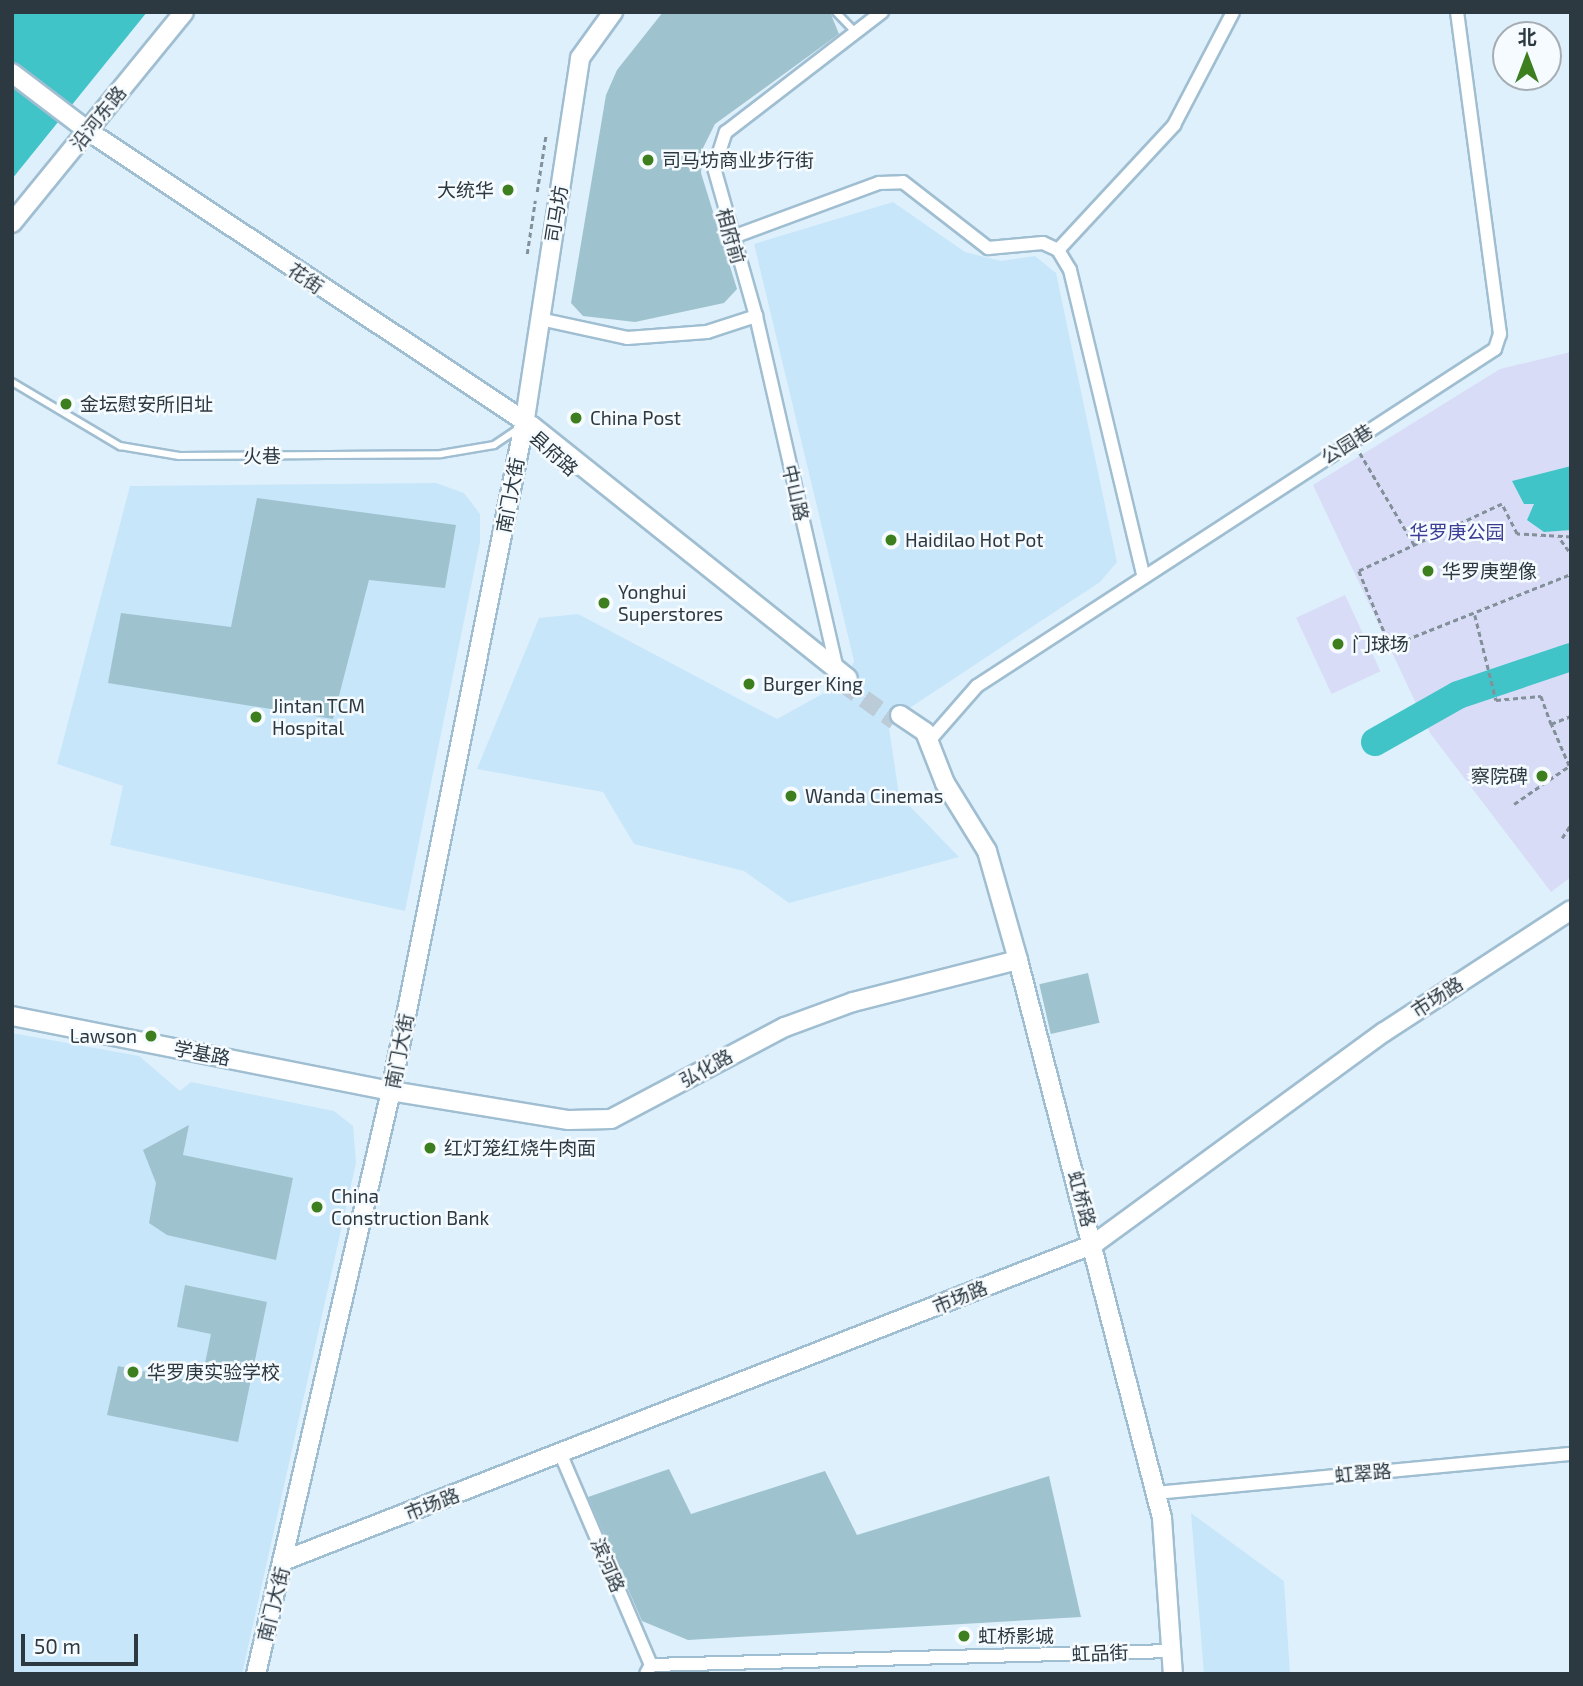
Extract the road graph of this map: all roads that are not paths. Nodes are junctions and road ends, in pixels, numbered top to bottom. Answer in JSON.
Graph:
{"nodes":[{"id":1,"x":184,"y":12,"type":"edge"},
{"id":2,"x":613,"y":12,"type":"edge"},
{"id":3,"x":836,"y":12,"type":"edge"},
{"id":4,"x":881,"y":12,"type":"edge"},
{"id":5,"x":1233,"y":12,"type":"edge"},
{"id":6,"x":1457,"y":12,"type":"edge"},
{"id":7,"x":855,"y":32,"type":"junction"},
{"id":8,"x":12,"y":73,"type":"edge"},
{"id":9,"x":88,"y":131,"type":"junction"},
{"id":10,"x":12,"y":223,"type":"edge"},
{"id":11,"x":730,"y":238,"type":"junction"},
{"id":12,"x":1058,"y":250,"type":"junction"},
{"id":13,"x":756,"y":316,"type":"junction"},
{"id":14,"x":540,"y":319,"type":"junction"},
{"id":15,"x":12,"y":382,"type":"edge"},
{"id":16,"x":524,"y":425,"type":"junction"},
{"id":17,"x":1143,"y":574,"type":"junction"},
{"id":18,"x":842,"y":677,"type":"joint"},
{"id":19,"x":898,"y":718,"type":"tunnel mouth"},
{"id":20,"x":928,"y":742,"type":"junction"},
{"id":21,"x":1571,"y":911,"type":"edge"},
{"id":22,"x":1018,"y":960,"type":"junction"},
{"id":23,"x":12,"y":1016,"type":"edge"},
{"id":24,"x":391,"y":1091,"type":"junction"},
{"id":25,"x":1094,"y":1244,"type":"junction"},
{"id":26,"x":1571,"y":1454,"type":"edge"},
{"id":27,"x":561,"y":1455,"type":"junction"},
{"id":28,"x":1156,"y":1493,"type":"junction"},
{"id":29,"x":283,"y":1561,"type":"junction"},
{"id":30,"x":1171,"y":1651,"type":"junction"},
{"id":31,"x":648,"y":1670,"type":"edge"},
{"id":32,"x":256,"y":1674,"type":"edge"},
{"id":33,"x":1172,"y":1674,"type":"edge"}],
"edges":[{"from":1,"to":9,"type":"street","name":"沿河东路"},
{"from":2,"to":14,"type":"street","name":"司马坊"},
{"from":3,"to":7,"type":"lane"},
{"from":4,"to":7,"type":"street","name":"相府前"},
{"from":5,"to":12,"type":"street"},
{"from":6,"to":17,"type":"street","name":"公园巷"},
{"from":7,"to":11,"type":"street","name":"相府前"},
{"from":8,"to":9,"type":"street","name":"花街"},
{"from":9,"to":10,"type":"street","name":"沿河东路"},
{"from":9,"to":16,"type":"street","name":"花街"},
{"from":11,"to":12,"type":"street"},
{"from":11,"to":13,"type":"street","name":"相府前"},
{"from":12,"to":17,"type":"street"},
{"from":13,"to":14,"type":"street"},
{"from":13,"to":18,"type":"street","name":"中山路"},
{"from":14,"to":16,"type":"street","name":"司马坊"},
{"from":15,"to":16,"type":"lane","name":"火巷"},
{"from":16,"to":18,"type":"street","name":"县府路"},
{"from":16,"to":24,"type":"street","name":"南门大街"},
{"from":17,"to":20,"type":"street","name":"公园巷"},
{"from":19,"to":20,"type":"street"},
{"from":20,"to":22,"type":"street","name":"虹桥路"},
{"from":21,"to":25,"type":"street","name":"市场路"},
{"from":22,"to":24,"type":"street","name":"弘化路"},
{"from":22,"to":25,"type":"street","name":"虹桥路"},
{"from":23,"to":24,"type":"street","name":"学基路"},
{"from":24,"to":29,"type":"street","name":"南门大街"},
{"from":25,"to":27,"type":"street","name":"市场路"},
{"from":25,"to":28,"type":"street","name":"虹桥路"},
{"from":26,"to":28,"type":"street","name":"虹翠路"},
{"from":27,"to":29,"type":"street","name":"市场路"},
{"from":27,"to":31,"type":"street","name":"滨河路"},
{"from":28,"to":30,"type":"street","name":"虹桥路"},
{"from":29,"to":32,"type":"street","name":"南门大街"},
{"from":30,"to":31,"type":"street","name":"虹品街"},
{"from":30,"to":33,"type":"street","name":"虹桥路"}]}
